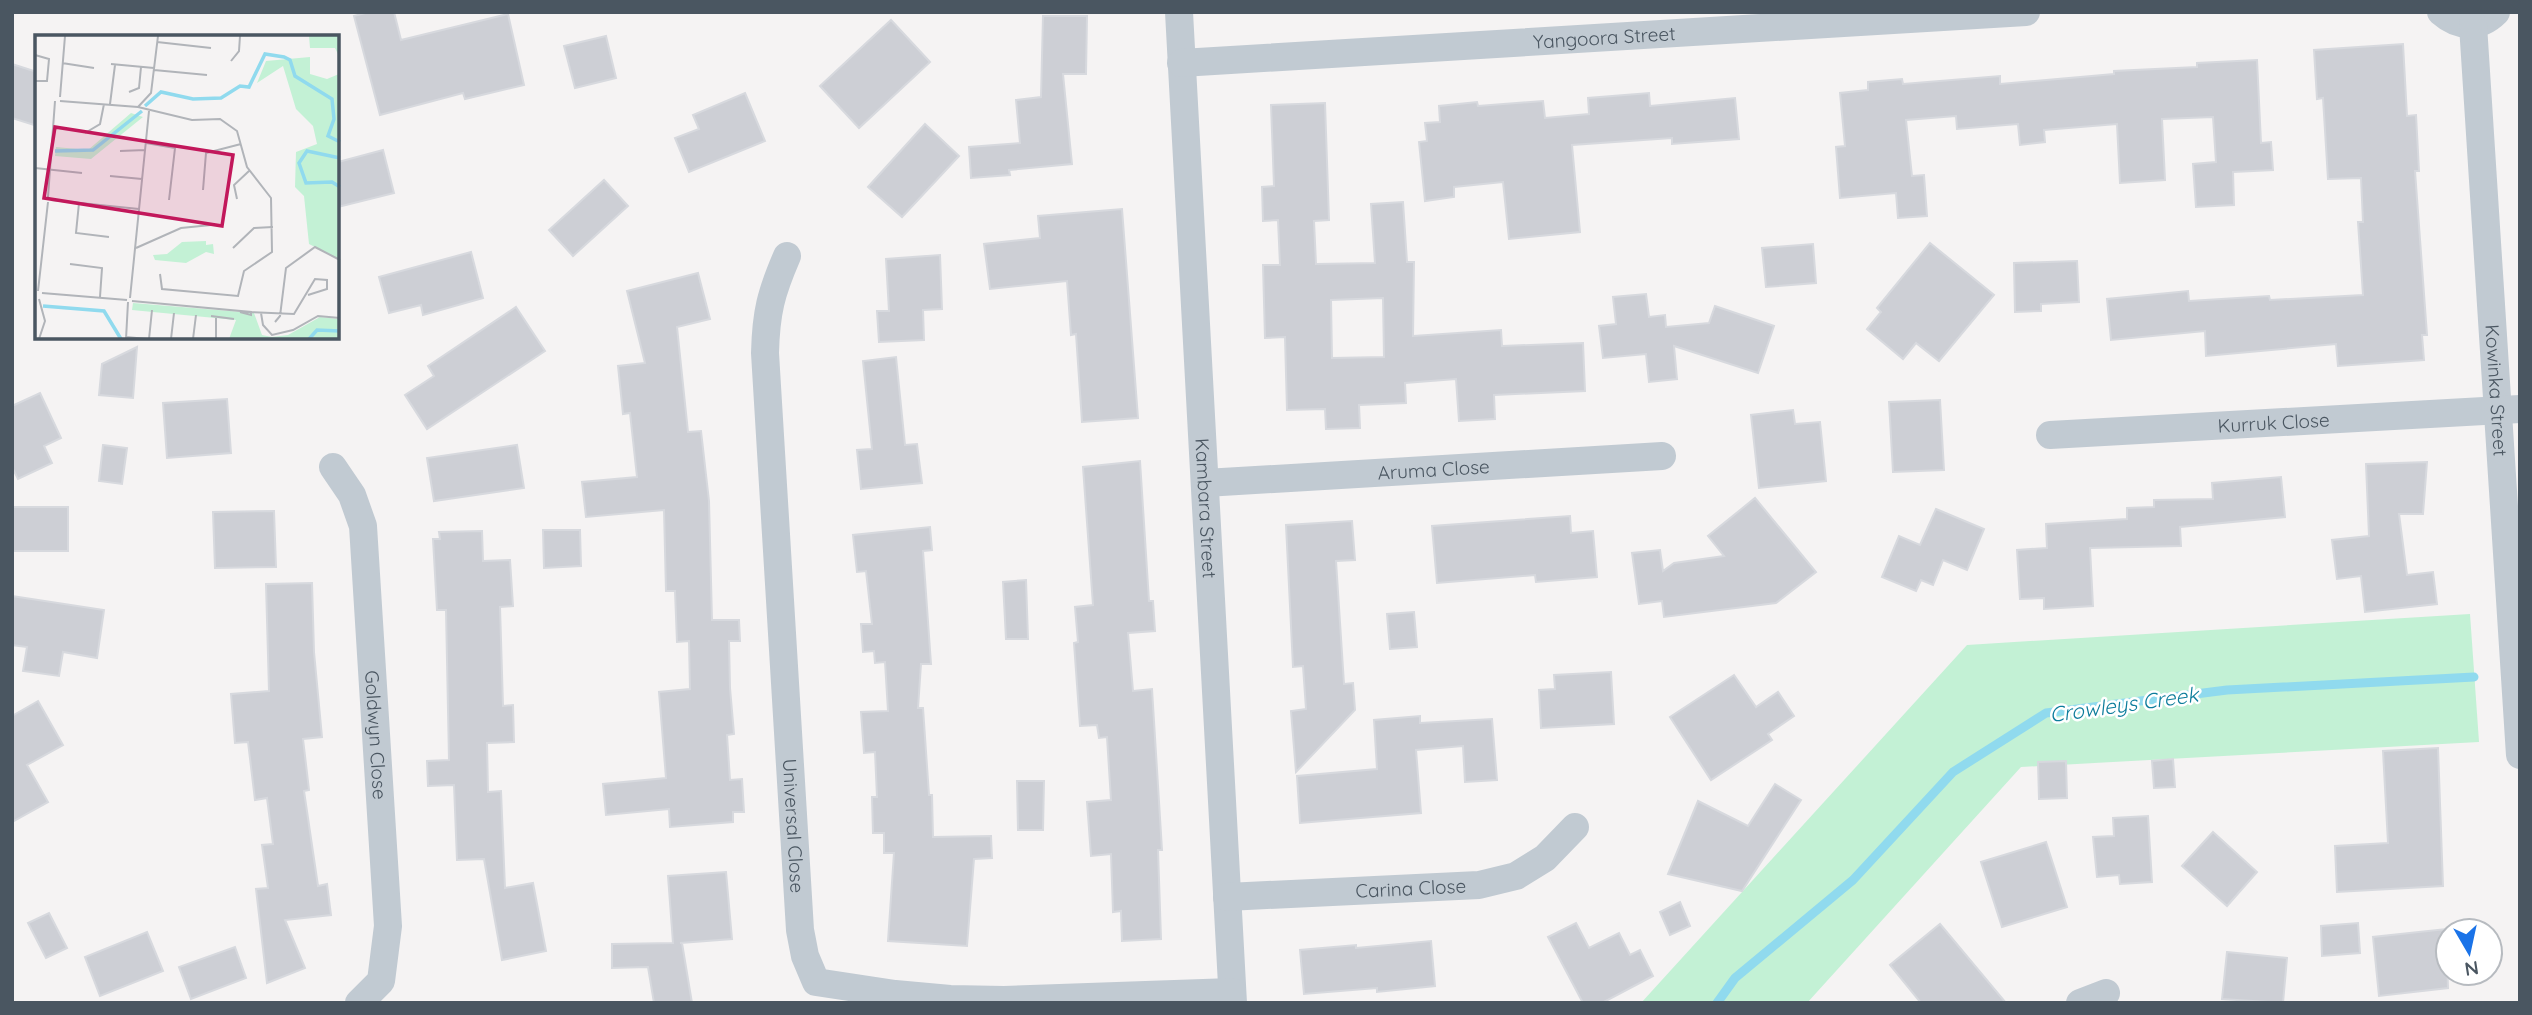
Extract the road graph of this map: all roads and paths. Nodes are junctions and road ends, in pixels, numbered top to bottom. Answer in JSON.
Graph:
{"nodes":[{"id":1,"x":1179,"y":12,"type":"edge"},
{"id":2,"x":2026,"y":12,"type":"edge"},
{"id":3,"x":2441,"y":12,"type":"edge"},
{"id":4,"x":2485,"y":18,"type":"edge"},
{"id":5,"x":1181,"y":63,"type":"junction"},
{"id":6,"x":787,"y":256,"type":"dead end"},
{"id":7,"x":2509,"y":410,"type":"edge"},
{"id":8,"x":2050,"y":435,"type":"dead end"},
{"id":9,"x":1662,"y":456,"type":"dead end"},
{"id":10,"x":333,"y":467,"type":"dead end"},
{"id":11,"x":1205,"y":483,"type":"junction"},
{"id":12,"x":2520,"y":755,"type":"edge"},
{"id":13,"x":1575,"y":827,"type":"dead end"},
{"id":14,"x":1227,"y":897,"type":"junction"},
{"id":15,"x":1232,"y":997,"type":"edge"},
{"id":16,"x":359,"y":1003,"type":"edge"}],
"edges":[{"from":1,"to":5,"type":"street","name":"Kambara Street"},
{"from":2,"to":5,"type":"street","name":"Yangoora Street"},
{"from":3,"to":4,"type":"street"},
{"from":4,"to":7,"type":"street","name":"Kowinka Street"},
{"from":5,"to":11,"type":"street","name":"Kambara Street"},
{"from":6,"to":15,"type":"street","name":"Universal Close"},
{"from":7,"to":8,"type":"street","name":"Kurruk Close"},
{"from":7,"to":12,"type":"street","name":"Kowinka Street"},
{"from":9,"to":11,"type":"street","name":"Aruma Close"},
{"from":10,"to":16,"type":"street","name":"Goldwyn Close"},
{"from":11,"to":14,"type":"street","name":"Kambara Street"},
{"from":13,"to":14,"type":"street","name":"Carina Close"},
{"from":14,"to":15,"type":"street","name":"Kambara Street"}]}
